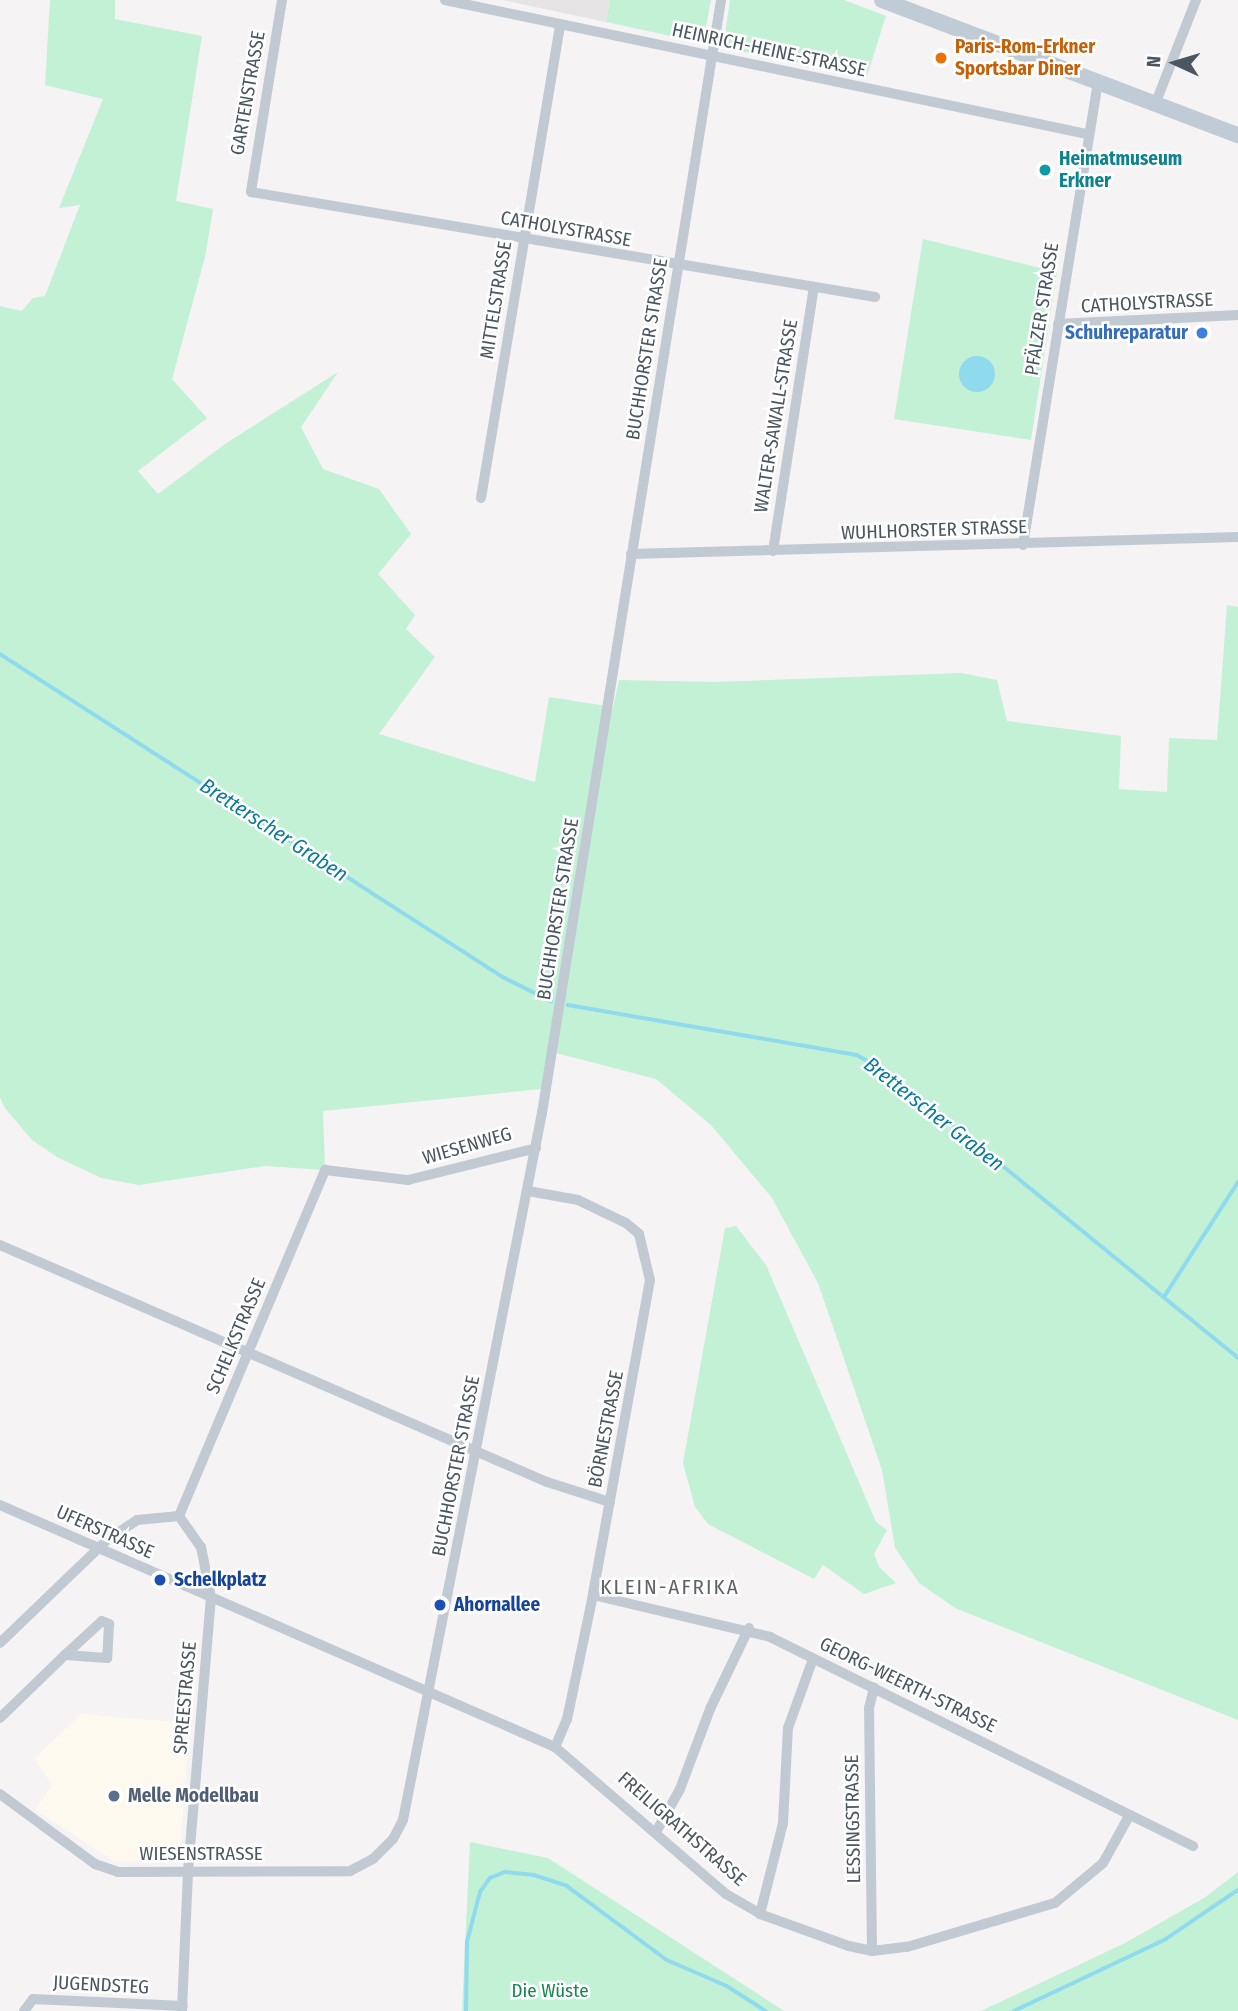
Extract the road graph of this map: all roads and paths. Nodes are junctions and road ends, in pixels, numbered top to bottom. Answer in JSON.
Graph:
{"nodes":[{"id":1,"x":282,"y":0,"type":"edge"},
{"id":2,"x":445,"y":0,"type":"edge"},
{"id":3,"x":721,"y":0,"type":"edge"},
{"id":4,"x":882,"y":0,"type":"edge"},
{"id":5,"x":1196,"y":0,"type":"edge"},
{"id":6,"x":560,"y":25,"type":"junction"},
{"id":7,"x":712,"y":54,"type":"junction"},
{"id":8,"x":1098,"y":80,"type":"junction"},
{"id":9,"x":1156,"y":102,"type":"junction"},
{"id":10,"x":1087,"y":134,"type":"junction"},
{"id":11,"x":1238,"y":135,"type":"edge"},
{"id":12,"x":251,"y":192,"type":"joint"},
{"id":13,"x":524,"y":240,"type":"junction"},
{"id":14,"x":678,"y":266,"type":"junction"},
{"id":15,"x":814,"y":287,"type":"junction"},
{"id":16,"x":875,"y":297,"type":"dead end"},
{"id":17,"x":1238,"y":315,"type":"edge"},
{"id":18,"x":1058,"y":324,"type":"junction"},
{"id":19,"x":481,"y":498,"type":"dead end"},
{"id":20,"x":1238,"y":537,"type":"edge"},
{"id":21,"x":1023,"y":545,"type":"junction"},
{"id":22,"x":773,"y":551,"type":"junction"},
{"id":23,"x":631,"y":554,"type":"junction"},
{"id":24,"x":536,"y":1148,"type":"junction"},
{"id":25,"x":325,"y":1170,"type":"joint"},
{"id":26,"x":528,"y":1191,"type":"junction"},
{"id":27,"x":2,"y":1245,"type":"edge"},
{"id":28,"x":249,"y":1352,"type":"junction"},
{"id":29,"x":476,"y":1450,"type":"junction"},
{"id":30,"x":610,"y":1502,"type":"junction"},
{"id":31,"x":0,"y":1505,"type":"edge"},
{"id":32,"x":179,"y":1516,"type":"junction"},
{"id":33,"x":99,"y":1548,"type":"junction"},
{"id":34,"x":593,"y":1595,"type":"junction"},
{"id":35,"x":211,"y":1597,"type":"junction"},
{"id":36,"x":749,"y":1628,"type":"junction"},
{"id":37,"x":0,"y":1643,"type":"edge"},
{"id":38,"x":65,"y":1655,"type":"junction"},
{"id":39,"x":813,"y":1659,"type":"junction"},
{"id":40,"x":874,"y":1688,"type":"junction"},
{"id":41,"x":429,"y":1689,"type":"junction"},
{"id":42,"x":0,"y":1718,"type":"edge"},
{"id":43,"x":555,"y":1747,"type":"junction"},
{"id":44,"x":0,"y":1794,"type":"edge"},
{"id":45,"x":1129,"y":1816,"type":"junction"},
{"id":46,"x":403,"y":1820,"type":"joint"},
{"id":47,"x":656,"y":1832,"type":"junction"},
{"id":48,"x":1193,"y":1846,"type":"dead end"},
{"id":49,"x":188,"y":1872,"type":"junction"},
{"id":50,"x":760,"y":1914,"type":"junction"},
{"id":51,"x":872,"y":1951,"type":"junction"},
{"id":52,"x":183,"y":2009,"type":"edge"},
{"id":53,"x":24,"y":2011,"type":"edge"}],
"edges":[{"from":1,"to":12,"type":"street","name":"GARTENSTRASSE"},
{"from":2,"to":6,"type":"street","name":"HEINRICH-HEINE-STRASSE"},
{"from":3,"to":7,"type":"street","name":"BUCHHORSTER STRASSE"},
{"from":4,"to":8,"type":"main road"},
{"from":5,"to":9,"type":"street"},
{"from":6,"to":7,"type":"street","name":"HEINRICH-HEINE-STRASSE"},
{"from":6,"to":13,"type":"street","name":"MITTELSTRASSE"},
{"from":7,"to":10,"type":"street","name":"HEINRICH-HEINE-STRASSE"},
{"from":7,"to":14,"type":"street","name":"BUCHHORSTER STRASSE"},
{"from":8,"to":9,"type":"main road"},
{"from":8,"to":10,"type":"street","name":"PFÄLZER STRASSE"},
{"from":9,"to":11,"type":"main road"},
{"from":10,"to":18,"type":"street","name":"PFÄLZER STRASSE"},
{"from":12,"to":13,"type":"street","name":"CATHOLYSTRASSE"},
{"from":13,"to":14,"type":"street","name":"CATHOLYSTRASSE"},
{"from":13,"to":19,"type":"street","name":"MITTELSTRASSE"},
{"from":14,"to":15,"type":"street","name":"CATHOLYSTRASSE"},
{"from":14,"to":23,"type":"street","name":"BUCHHORSTER STRASSE"},
{"from":15,"to":16,"type":"street","name":"CATHOLYSTRASSE"},
{"from":15,"to":22,"type":"street","name":"WALTER-SAWALL-STRASSE"},
{"from":17,"to":18,"type":"street","name":"CATHOLYSTRASSE"},
{"from":18,"to":21,"type":"street","name":"PFÄLZER STRASSE"},
{"from":20,"to":21,"type":"street","name":"WUHLHORSTER STRASSE"},
{"from":21,"to":22,"type":"street","name":"WUHLHORSTER STRASSE"},
{"from":22,"to":23,"type":"street","name":"WUHLHORSTER STRASSE"},
{"from":23,"to":24,"type":"street","name":"BUCHHORSTER STRASSE"},
{"from":24,"to":25,"type":"street","name":"WIESENWEG"},
{"from":24,"to":26,"type":"street","name":"BUCHHORSTER STRASSE"},
{"from":25,"to":28,"type":"street","name":"SCHELKSTRASSE"},
{"from":26,"to":29,"type":"street","name":"BUCHHORSTER STRASSE"},
{"from":26,"to":30,"type":"street","name":"BÖRNESTRASSE"},
{"from":27,"to":28,"type":"street"},
{"from":28,"to":29,"type":"street"},
{"from":28,"to":32,"type":"street","name":"SCHELKSTRASSE"},
{"from":29,"to":30,"type":"street"},
{"from":29,"to":41,"type":"street","name":"BUCHHORSTER STRASSE"},
{"from":30,"to":34,"type":"street","name":"BÖRNESTRASSE"},
{"from":31,"to":33,"type":"street","name":"UFERSTRASSE"},
{"from":32,"to":33,"type":"street"},
{"from":32,"to":35,"type":"street"},
{"from":33,"to":35,"type":"street","name":"UFERSTRASSE"},
{"from":33,"to":37,"type":"street"},
{"from":34,"to":36,"type":"street","name":"GEORG-WEERTH-STRASSE"},
{"from":34,"to":43,"type":"street","name":"BÖRNESTRASSE"},
{"from":35,"to":41,"type":"street","name":"UFERSTRASSE"},
{"from":35,"to":49,"type":"street","name":"SPREESTRASSE"},
{"from":36,"to":39,"type":"street","name":"GEORG-WEERTH-STRASSE"},
{"from":36,"to":47,"type":"street"},
{"from":38,"to":38,"type":"street"},
{"from":38,"to":42,"type":"street"},
{"from":39,"to":40,"type":"street","name":"GEORG-WEERTH-STRASSE"},
{"from":39,"to":50,"type":"street"},
{"from":40,"to":45,"type":"street","name":"GEORG-WEERTH-STRASSE"},
{"from":40,"to":51,"type":"street","name":"LESSINGSTRASSE"},
{"from":41,"to":43,"type":"street","name":"FREILIGRATHSTRASSE"},
{"from":41,"to":46,"type":"street","name":"BUCHHORSTER STRASSE"},
{"from":43,"to":47,"type":"street","name":"FREILIGRATHSTRASSE"},
{"from":44,"to":49,"type":"street","name":"WIESENSTRASSE"},
{"from":45,"to":48,"type":"street","name":"GEORG-WEERTH-STRASSE"},
{"from":45,"to":51,"type":"street","name":"FREILIGRATHSTRASSE"},
{"from":46,"to":49,"type":"street","name":"WIESENSTRASSE"},
{"from":47,"to":50,"type":"street","name":"FREILIGRATHSTRASSE"},
{"from":49,"to":52,"type":"street","name":"SPREESTRASSE"},
{"from":50,"to":51,"type":"street","name":"FREILIGRATHSTRASSE"},
{"from":52,"to":53,"type":"street","name":"JUGENDSTEG"}]}
